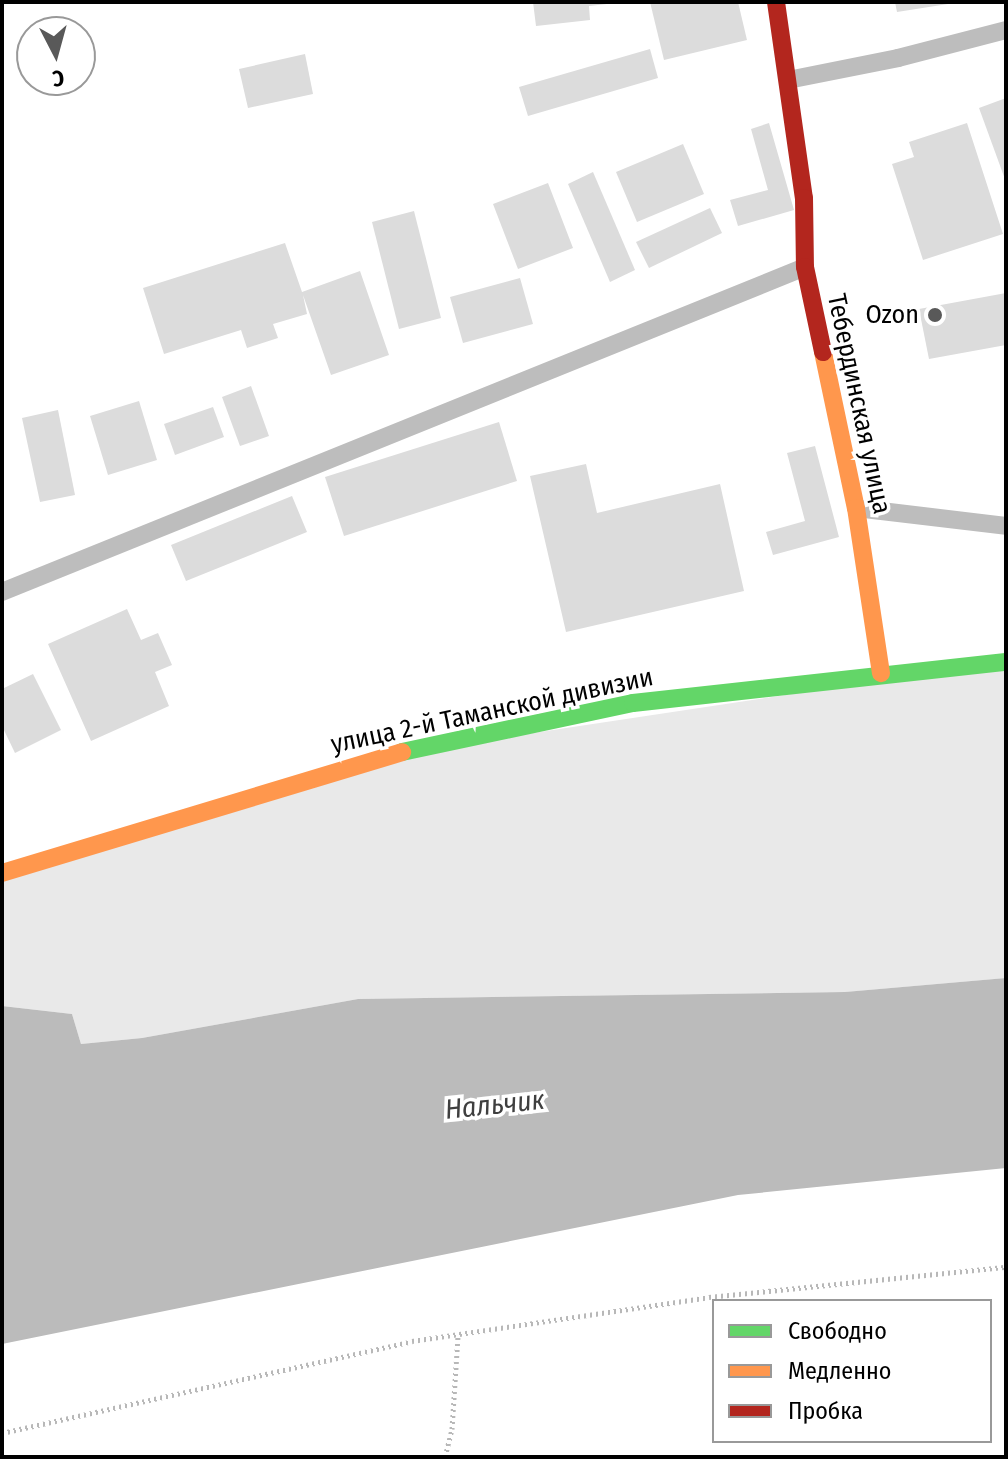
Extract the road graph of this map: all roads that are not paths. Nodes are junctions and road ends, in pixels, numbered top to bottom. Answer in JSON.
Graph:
{"nodes":[{"id":1,"x":776,"y":2,"type":"edge"},
{"id":2,"x":1006,"y":30,"type":"edge"},
{"id":3,"x":788,"y":80,"type":"junction"},
{"id":4,"x":805,"y":267,"type":"junction"},
{"id":5,"x":856,"y":508,"type":"junction"},
{"id":6,"x":1006,"y":526,"type":"edge"},
{"id":7,"x":2,"y":592,"type":"edge"},
{"id":8,"x":1006,"y":662,"type":"edge"},
{"id":9,"x":881,"y":673,"type":"junction"},
{"id":10,"x":2,"y":873,"type":"edge"}],
"edges":[{"from":1,"to":3,"type":"main road","name":"Тебердинская улица"},
{"from":2,"to":3,"type":"lane"},
{"from":3,"to":4,"type":"main road","name":"Тебердинская улица"},
{"from":4,"to":5,"type":"main road","name":"Тебердинская улица"},
{"from":4,"to":7,"type":"lane"},
{"from":5,"to":6,"type":"lane"},
{"from":5,"to":9,"type":"main road","name":"Тебердинская улица"},
{"from":8,"to":9,"type":"main road","name":"улица 2-й Таманской дивизии"},
{"from":9,"to":10,"type":"main road","name":"улица 2-й Таманской дивизии"}]}
